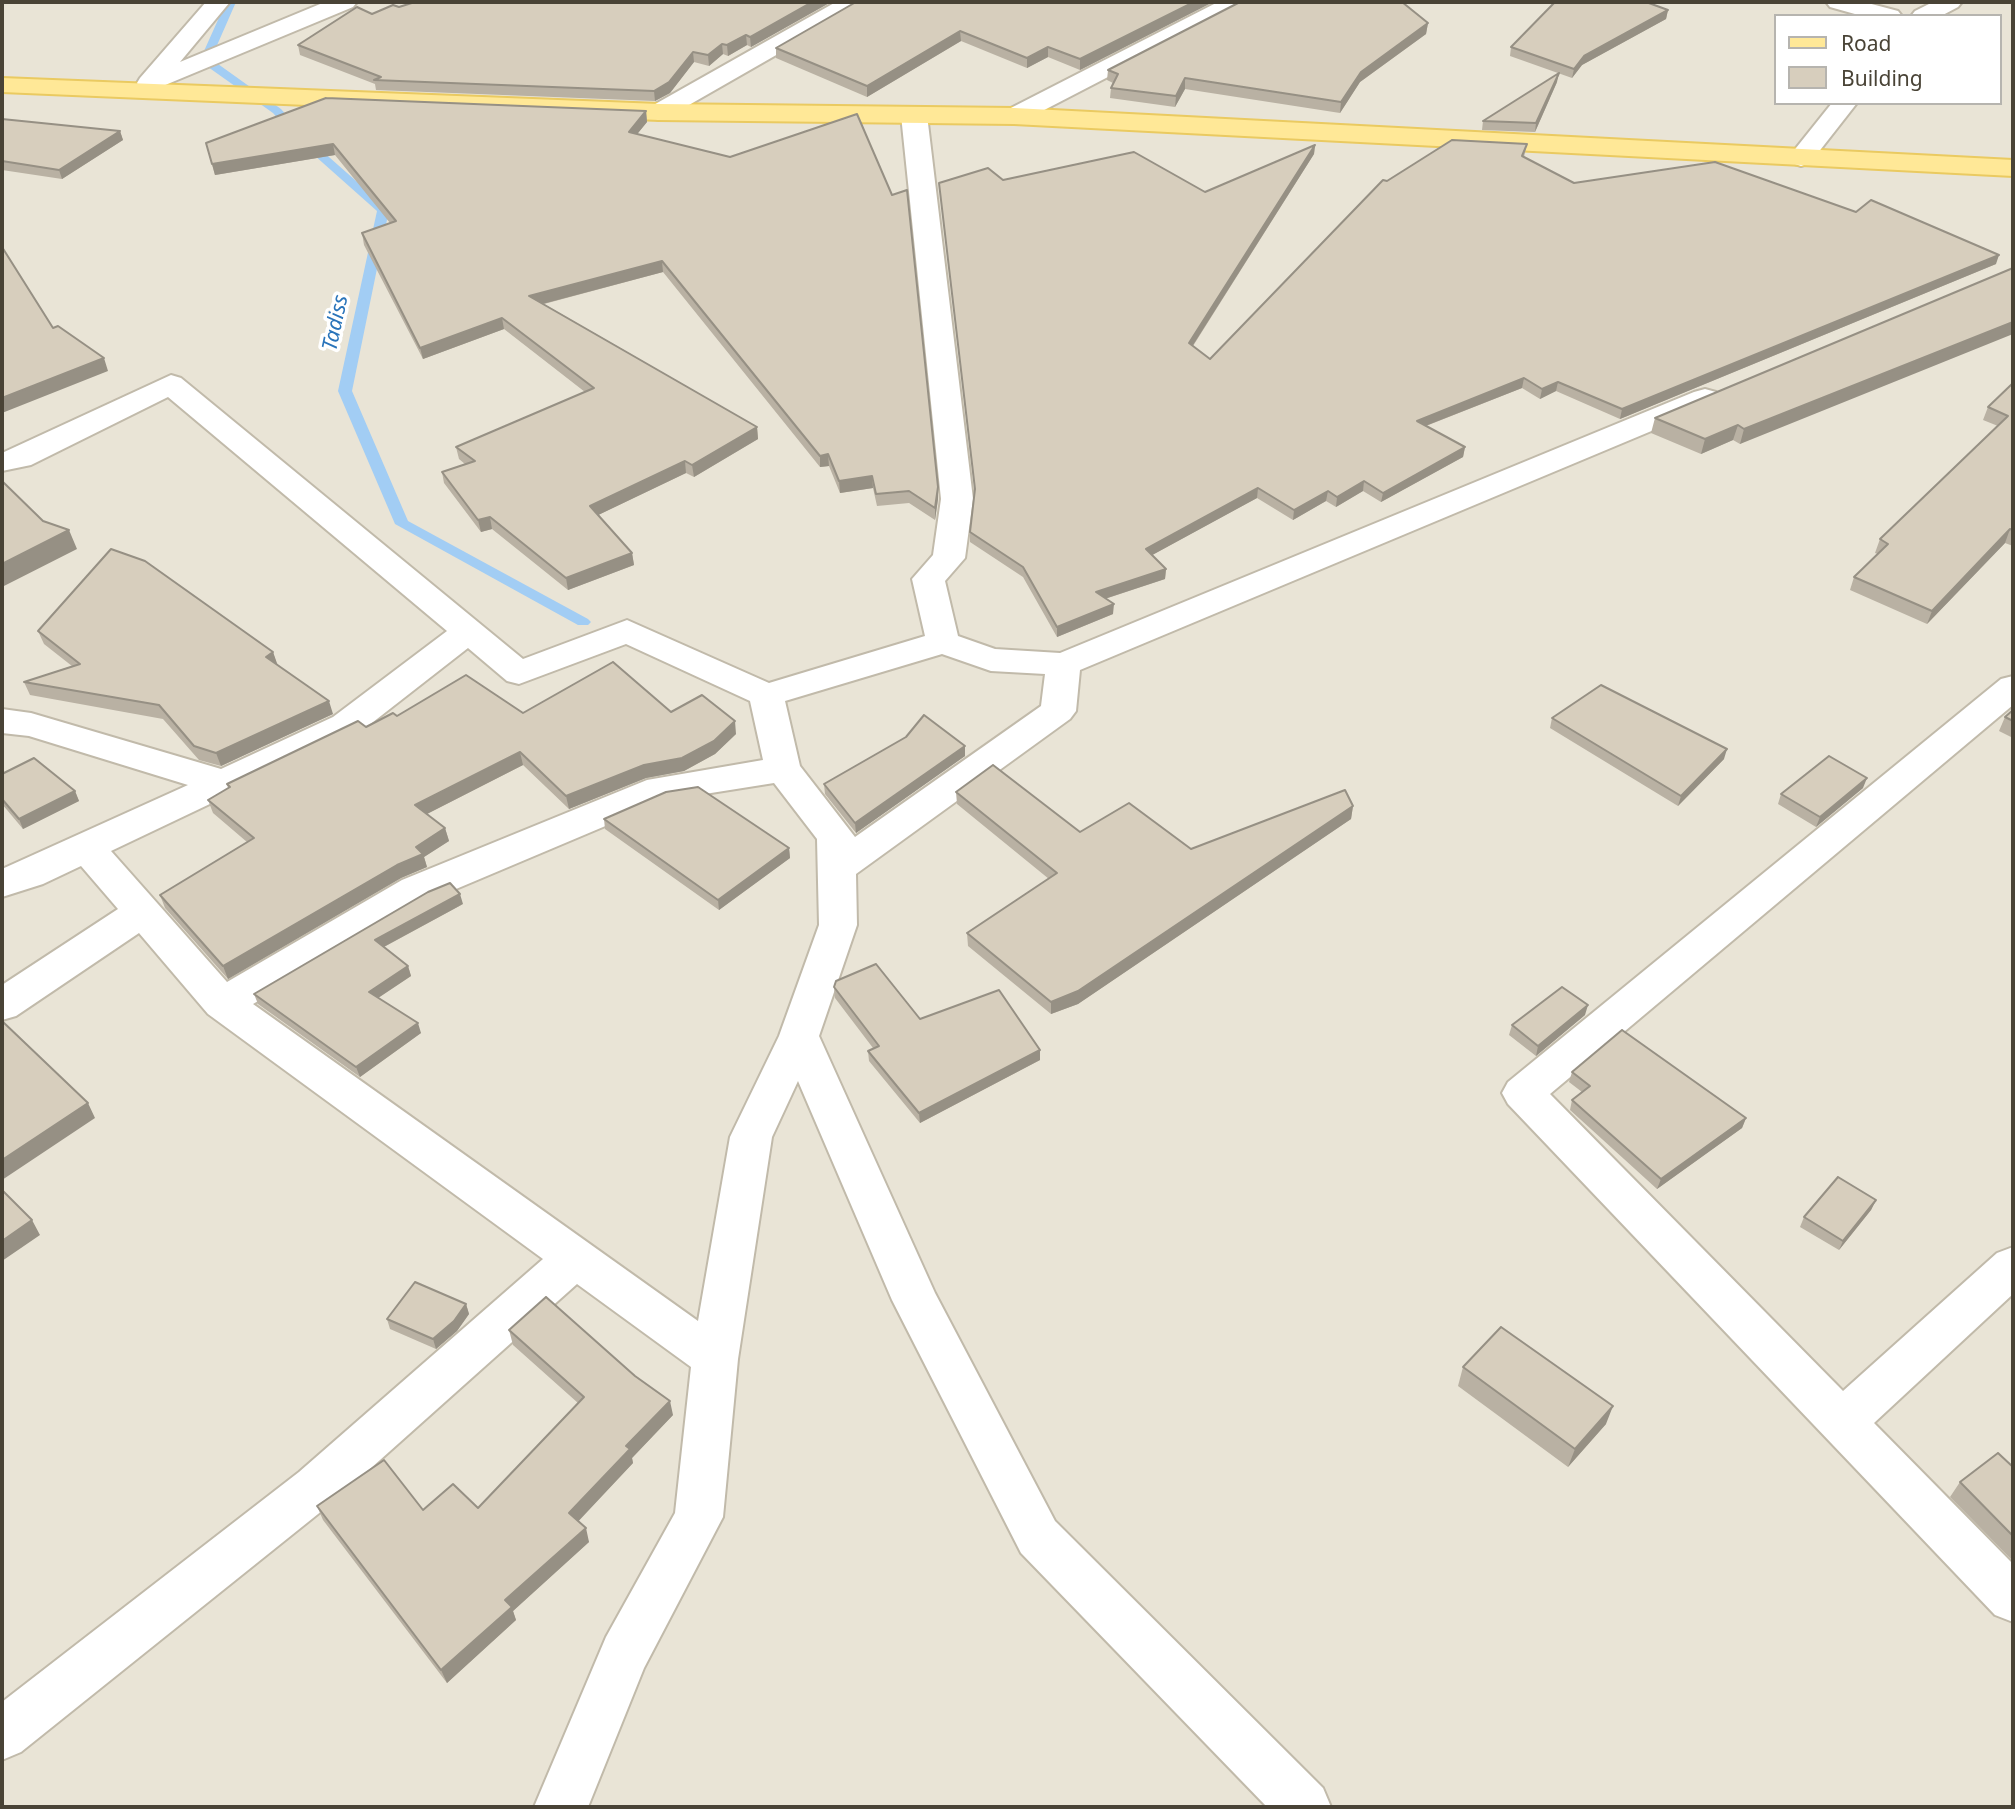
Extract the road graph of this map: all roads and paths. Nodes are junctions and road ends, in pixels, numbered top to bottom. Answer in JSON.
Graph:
{"nodes":[{"id":1,"x":218,"y":2,"type":"edge"},
{"id":2,"x":345,"y":2,"type":"edge"},
{"id":3,"x":852,"y":2,"type":"edge"},
{"id":4,"x":1192,"y":2,"type":"edge"},
{"id":5,"x":1838,"y":2,"type":"edge"},
{"id":6,"x":1950,"y":2,"type":"edge"},
{"id":7,"x":1225,"y":7,"type":"edge"},
{"id":8,"x":1883,"y":14,"type":"edge"},
{"id":9,"x":1927,"y":14,"type":"edge"},
{"id":10,"x":146,"y":87,"type":"junction"},
{"id":11,"x":5,"y":88,"type":"edge"},
{"id":12,"x":1843,"y":105,"type":"edge"},
{"id":13,"x":659,"y":112,"type":"junction"},
{"id":14,"x":914,"y":115,"type":"junction"},
{"id":15,"x":1014,"y":116,"type":"junction"},
{"id":16,"x":1801,"y":158,"type":"junction"},
{"id":17,"x":2013,"y":168,"type":"edge"},
{"id":18,"x":1729,"y":387,"type":"edge"},
{"id":19,"x":2,"y":462,"type":"edge"},
{"id":20,"x":469,"y":631,"type":"junction"},
{"id":21,"x":943,"y":642,"type":"junction"},
{"id":22,"x":1064,"y":664,"type":"junction"},
{"id":23,"x":2013,"y":687,"type":"edge"},
{"id":24,"x":766,"y":695,"type":"junction"},
{"id":25,"x":2,"y":721,"type":"edge"},
{"id":26,"x":783,"y":769,"type":"junction"},
{"id":27,"x":223,"y":783,"type":"junction"},
{"id":28,"x":87,"y":848,"type":"junction"},
{"id":29,"x":835,"y":870,"type":"junction"},
{"id":30,"x":2,"y":884,"type":"edge"},
{"id":31,"x":143,"y":911,"type":"junction"},
{"id":32,"x":222,"y":1003,"type":"junction"},
{"id":33,"x":2,"y":1005,"type":"edge"},
{"id":34,"x":799,"y":1036,"type":"junction"},
{"id":35,"x":576,"y":1258,"type":"junction"},
{"id":36,"x":2013,"y":1266,"type":"edge"},
{"id":37,"x":715,"y":1359,"type":"junction"},
{"id":38,"x":1841,"y":1423,"type":"junction"},
{"id":39,"x":2012,"y":1594,"type":"edge"},
{"id":40,"x":2,"y":1734,"type":"edge"},
{"id":41,"x":561,"y":1807,"type":"edge"},
{"id":42,"x":1304,"y":1807,"type":"edge"}],
"edges":[{"from":1,"to":10,"type":"street"},
{"from":2,"to":10,"type":"street"},
{"from":3,"to":13,"type":"street"},
{"from":4,"to":7,"type":"street"},
{"from":5,"to":8,"type":"street"},
{"from":6,"to":9,"type":"street"},
{"from":7,"to":15,"type":"street"},
{"from":10,"to":11,"type":"main road"},
{"from":10,"to":13,"type":"main road"},
{"from":12,"to":16,"type":"street"},
{"from":13,"to":14,"type":"main road"},
{"from":14,"to":15,"type":"main road"},
{"from":14,"to":21,"type":"street"},
{"from":15,"to":16,"type":"main road"},
{"from":16,"to":17,"type":"main road"},
{"from":18,"to":22,"type":"street"},
{"from":19,"to":20,"type":"street"},
{"from":20,"to":24,"type":"street"},
{"from":20,"to":27,"type":"street"},
{"from":21,"to":22,"type":"street"},
{"from":21,"to":24,"type":"street"},
{"from":22,"to":29,"type":"street"},
{"from":23,"to":38,"type":"street"},
{"from":24,"to":26,"type":"street"},
{"from":25,"to":27,"type":"street"},
{"from":26,"to":29,"type":"street"},
{"from":26,"to":32,"type":"street"},
{"from":27,"to":28,"type":"street"},
{"from":28,"to":30,"type":"street"},
{"from":28,"to":31,"type":"street"},
{"from":29,"to":34,"type":"street"},
{"from":31,"to":32,"type":"street"},
{"from":31,"to":33,"type":"street"},
{"from":32,"to":35,"type":"street"},
{"from":34,"to":37,"type":"street"},
{"from":34,"to":42,"type":"street"},
{"from":35,"to":37,"type":"street"},
{"from":35,"to":40,"type":"street"},
{"from":36,"to":38,"type":"street"},
{"from":37,"to":41,"type":"street"},
{"from":38,"to":39,"type":"street"}]}
